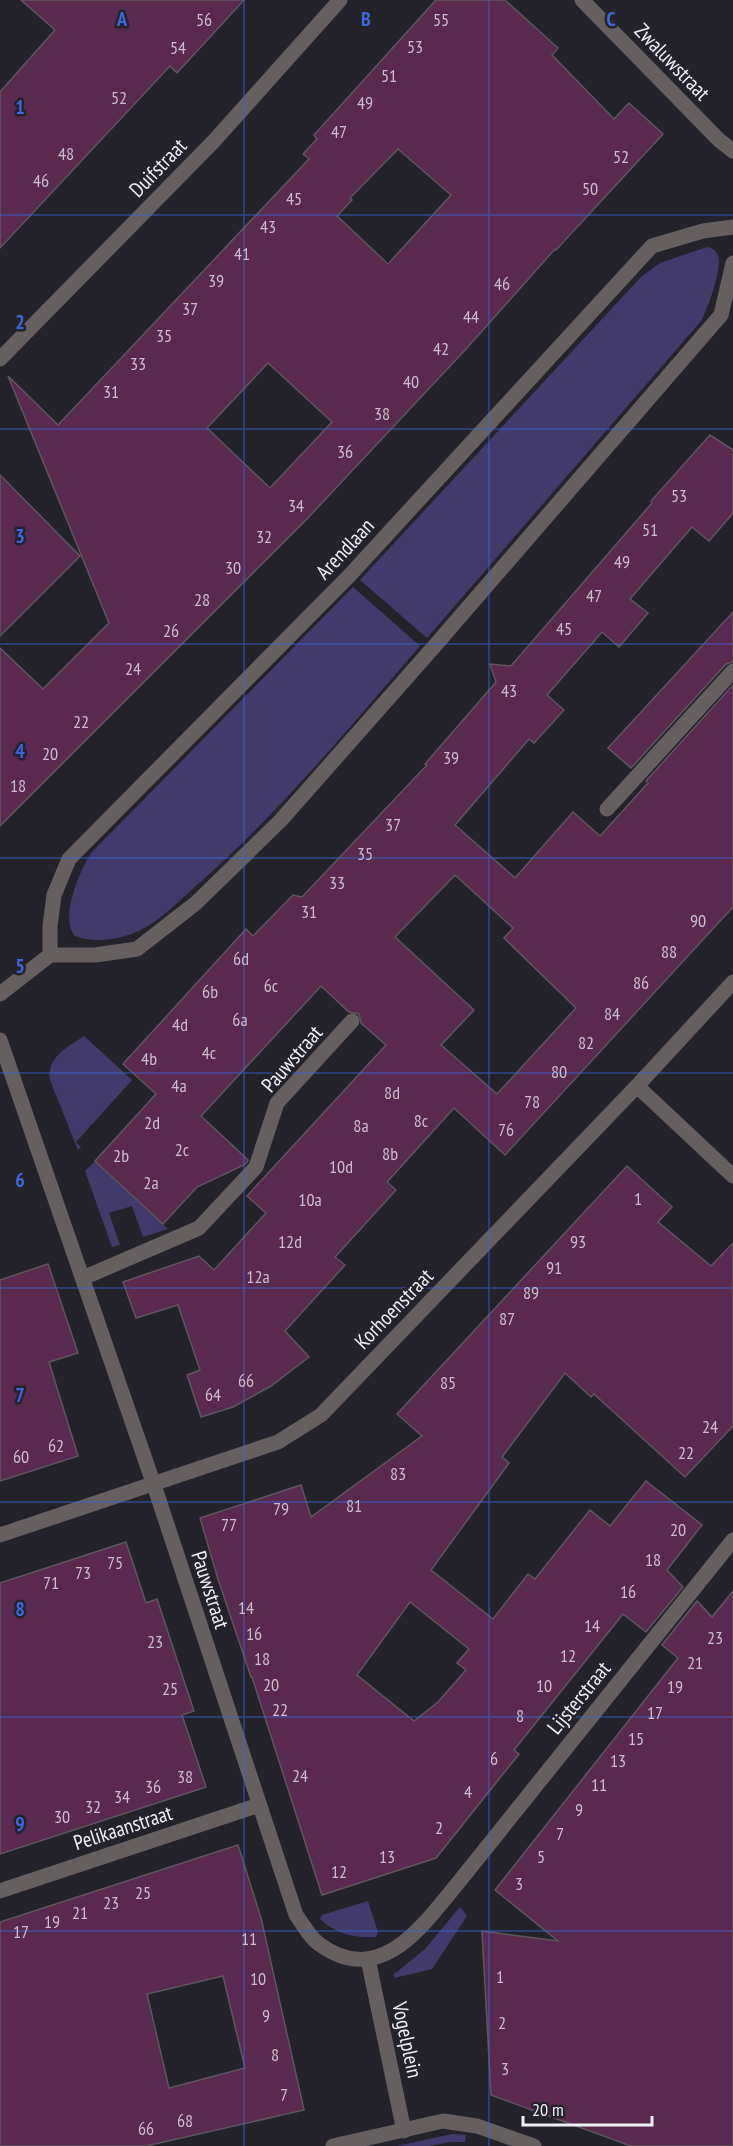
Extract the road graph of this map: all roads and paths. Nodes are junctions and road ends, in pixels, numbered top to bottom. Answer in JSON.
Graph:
{"nodes":[{"id":1,"x":340,"y":0,"type":"edge"},
{"id":2,"x":582,"y":0,"type":"edge"},
{"id":3,"x":733,"y":152,"type":"edge"},
{"id":4,"x":733,"y":227,"type":"edge"},
{"id":5,"x":733,"y":263,"type":"edge"},
{"id":6,"x":0,"y":359,"type":"edge"},
{"id":7,"x":733,"y":671,"type":"edge"},
{"id":8,"x":607,"y":809,"type":"dead end"},
{"id":9,"x":50,"y":956,"type":"junction"},
{"id":10,"x":733,"y":982,"type":"edge"},
{"id":11,"x":0,"y":994,"type":"edge"},
{"id":12,"x":352,"y":1021,"type":"dead end"},
{"id":13,"x":0,"y":1040,"type":"edge"},
{"id":14,"x":638,"y":1086,"type":"junction"},
{"id":15,"x":733,"y":1176,"type":"edge"},
{"id":16,"x":83,"y":1278,"type":"junction"},
{"id":17,"x":154,"y":1485,"type":"junction"},
{"id":18,"x":0,"y":1535,"type":"edge"},
{"id":19,"x":733,"y":1540,"type":"edge"},
{"id":20,"x":259,"y":1805,"type":"junction"},
{"id":21,"x":0,"y":1891,"type":"edge"},
{"id":22,"x":368,"y":1959,"type":"junction"},
{"id":23,"x":404,"y":2130,"type":"junction"},
{"id":24,"x":333,"y":2146,"type":"edge"},
{"id":25,"x":534,"y":2146,"type":"edge"}],
"edges":[{"from":1,"to":6,"type":"street","name":"Duifstraat"},
{"from":2,"to":3,"type":"street","name":"Zwaluwstraat"},
{"from":4,"to":9,"type":"street","name":"Arendlaan"},
{"from":5,"to":9,"type":"street"},
{"from":7,"to":8,"type":"street"},
{"from":9,"to":11,"type":"street"},
{"from":10,"to":14,"type":"street","name":"Korhoenstraat"},
{"from":12,"to":16,"type":"street","name":"Pauwstraat"},
{"from":13,"to":16,"type":"street","name":"Pauwstraat"},
{"from":14,"to":15,"type":"street"},
{"from":14,"to":17,"type":"street","name":"Korhoenstraat"},
{"from":16,"to":17,"type":"street","name":"Pauwstraat"},
{"from":17,"to":18,"type":"street","name":"Korhoenstraat"},
{"from":17,"to":20,"type":"street","name":"Pauwstraat"},
{"from":19,"to":22,"type":"street","name":"Lijsterstraat"},
{"from":20,"to":21,"type":"street","name":"Pelikaanstraat"},
{"from":20,"to":22,"type":"street","name":"Pauwstraat"},
{"from":22,"to":23,"type":"street","name":"Vogelplein"},
{"from":23,"to":24,"type":"street"},
{"from":23,"to":25,"type":"street"}]}
